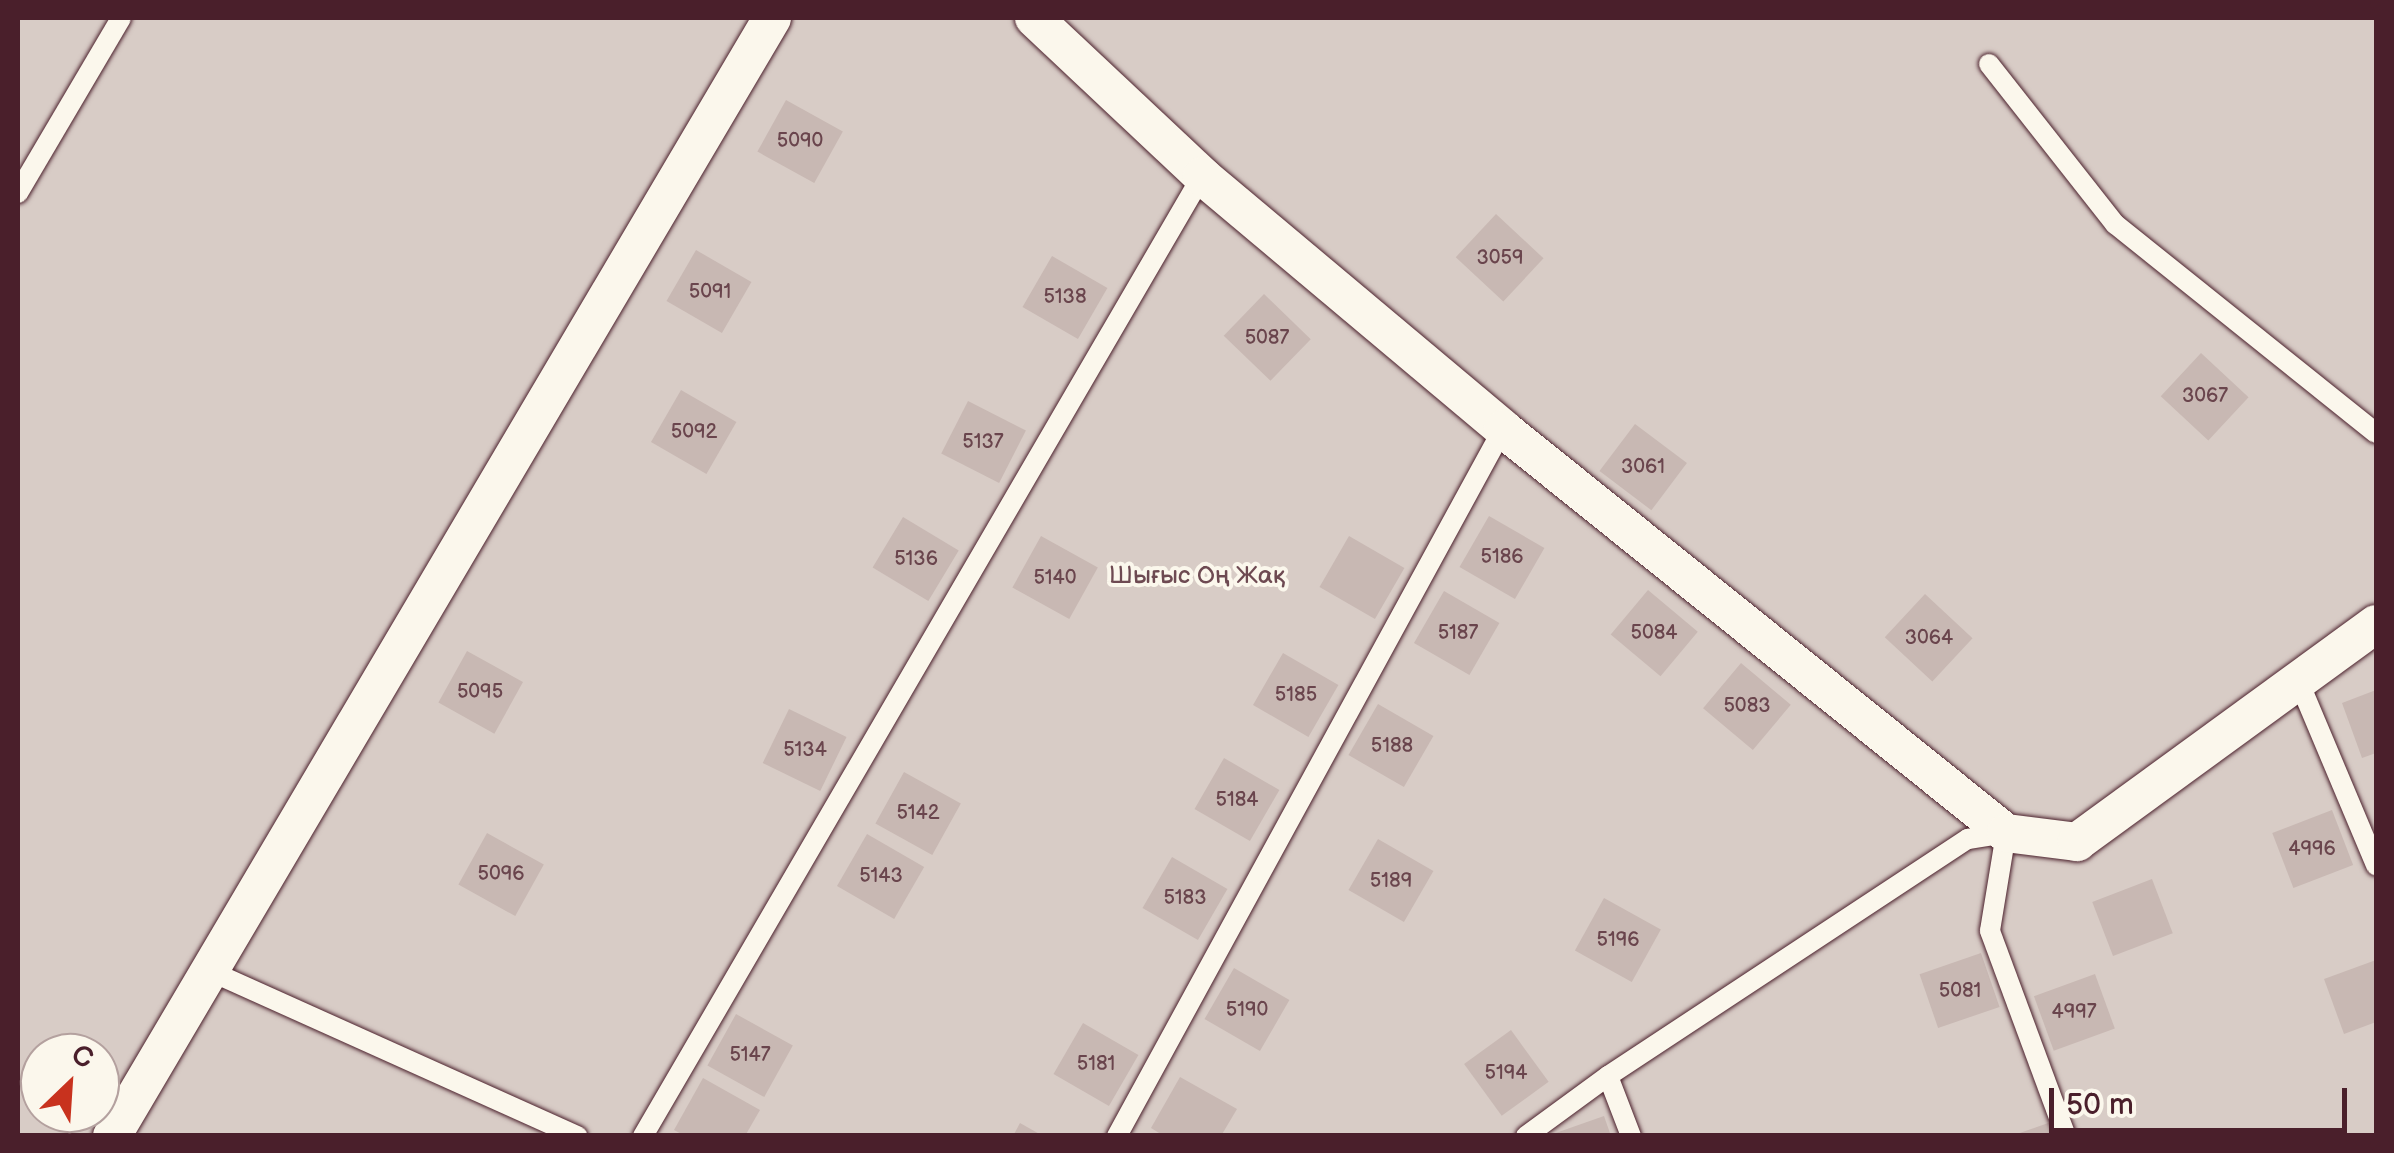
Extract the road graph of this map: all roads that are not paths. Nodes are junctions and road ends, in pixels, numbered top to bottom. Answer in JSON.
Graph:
{"nodes":[{"id":1,"x":121,"y":18,"type":"edge"},
{"id":2,"x":772,"y":18,"type":"edge"},
{"id":3,"x":1034,"y":18,"type":"edge"},
{"id":4,"x":1989,"y":64,"type":"dead end"},
{"id":5,"x":1202,"y":176,"type":"junction"},
{"id":6,"x":18,"y":192,"type":"edge"},
{"id":7,"x":1503,"y":429,"type":"junction"},
{"id":8,"x":2376,"y":433,"type":"edge"},
{"id":9,"x":2376,"y":624,"type":"edge"},
{"id":10,"x":2299,"y":682,"type":"junction"},
{"id":11,"x":2006,"y":833,"type":"junction"},
{"id":12,"x":2376,"y":865,"type":"edge"},
{"id":13,"x":210,"y":971,"type":"junction"},
{"id":14,"x":1608,"y":1076,"type":"junction"},
{"id":15,"x":112,"y":1136,"type":"edge"},
{"id":16,"x":578,"y":1136,"type":"edge"},
{"id":17,"x":643,"y":1136,"type":"edge"},
{"id":18,"x":1117,"y":1136,"type":"edge"},
{"id":19,"x":1526,"y":1136,"type":"edge"},
{"id":20,"x":1631,"y":1136,"type":"edge"},
{"id":21,"x":2066,"y":1136,"type":"edge"}],
"edges":[{"from":1,"to":6,"type":"lane"},
{"from":2,"to":13,"type":"street"},
{"from":3,"to":5,"type":"street"},
{"from":4,"to":8,"type":"lane"},
{"from":5,"to":7,"type":"street"},
{"from":5,"to":17,"type":"lane"},
{"from":7,"to":11,"type":"street"},
{"from":7,"to":18,"type":"lane"},
{"from":9,"to":10,"type":"street"},
{"from":10,"to":11,"type":"street"},
{"from":10,"to":12,"type":"lane"},
{"from":11,"to":14,"type":"lane"},
{"from":11,"to":21,"type":"lane"},
{"from":13,"to":15,"type":"street"},
{"from":13,"to":16,"type":"lane"},
{"from":14,"to":19,"type":"lane"},
{"from":14,"to":20,"type":"lane"}]}
